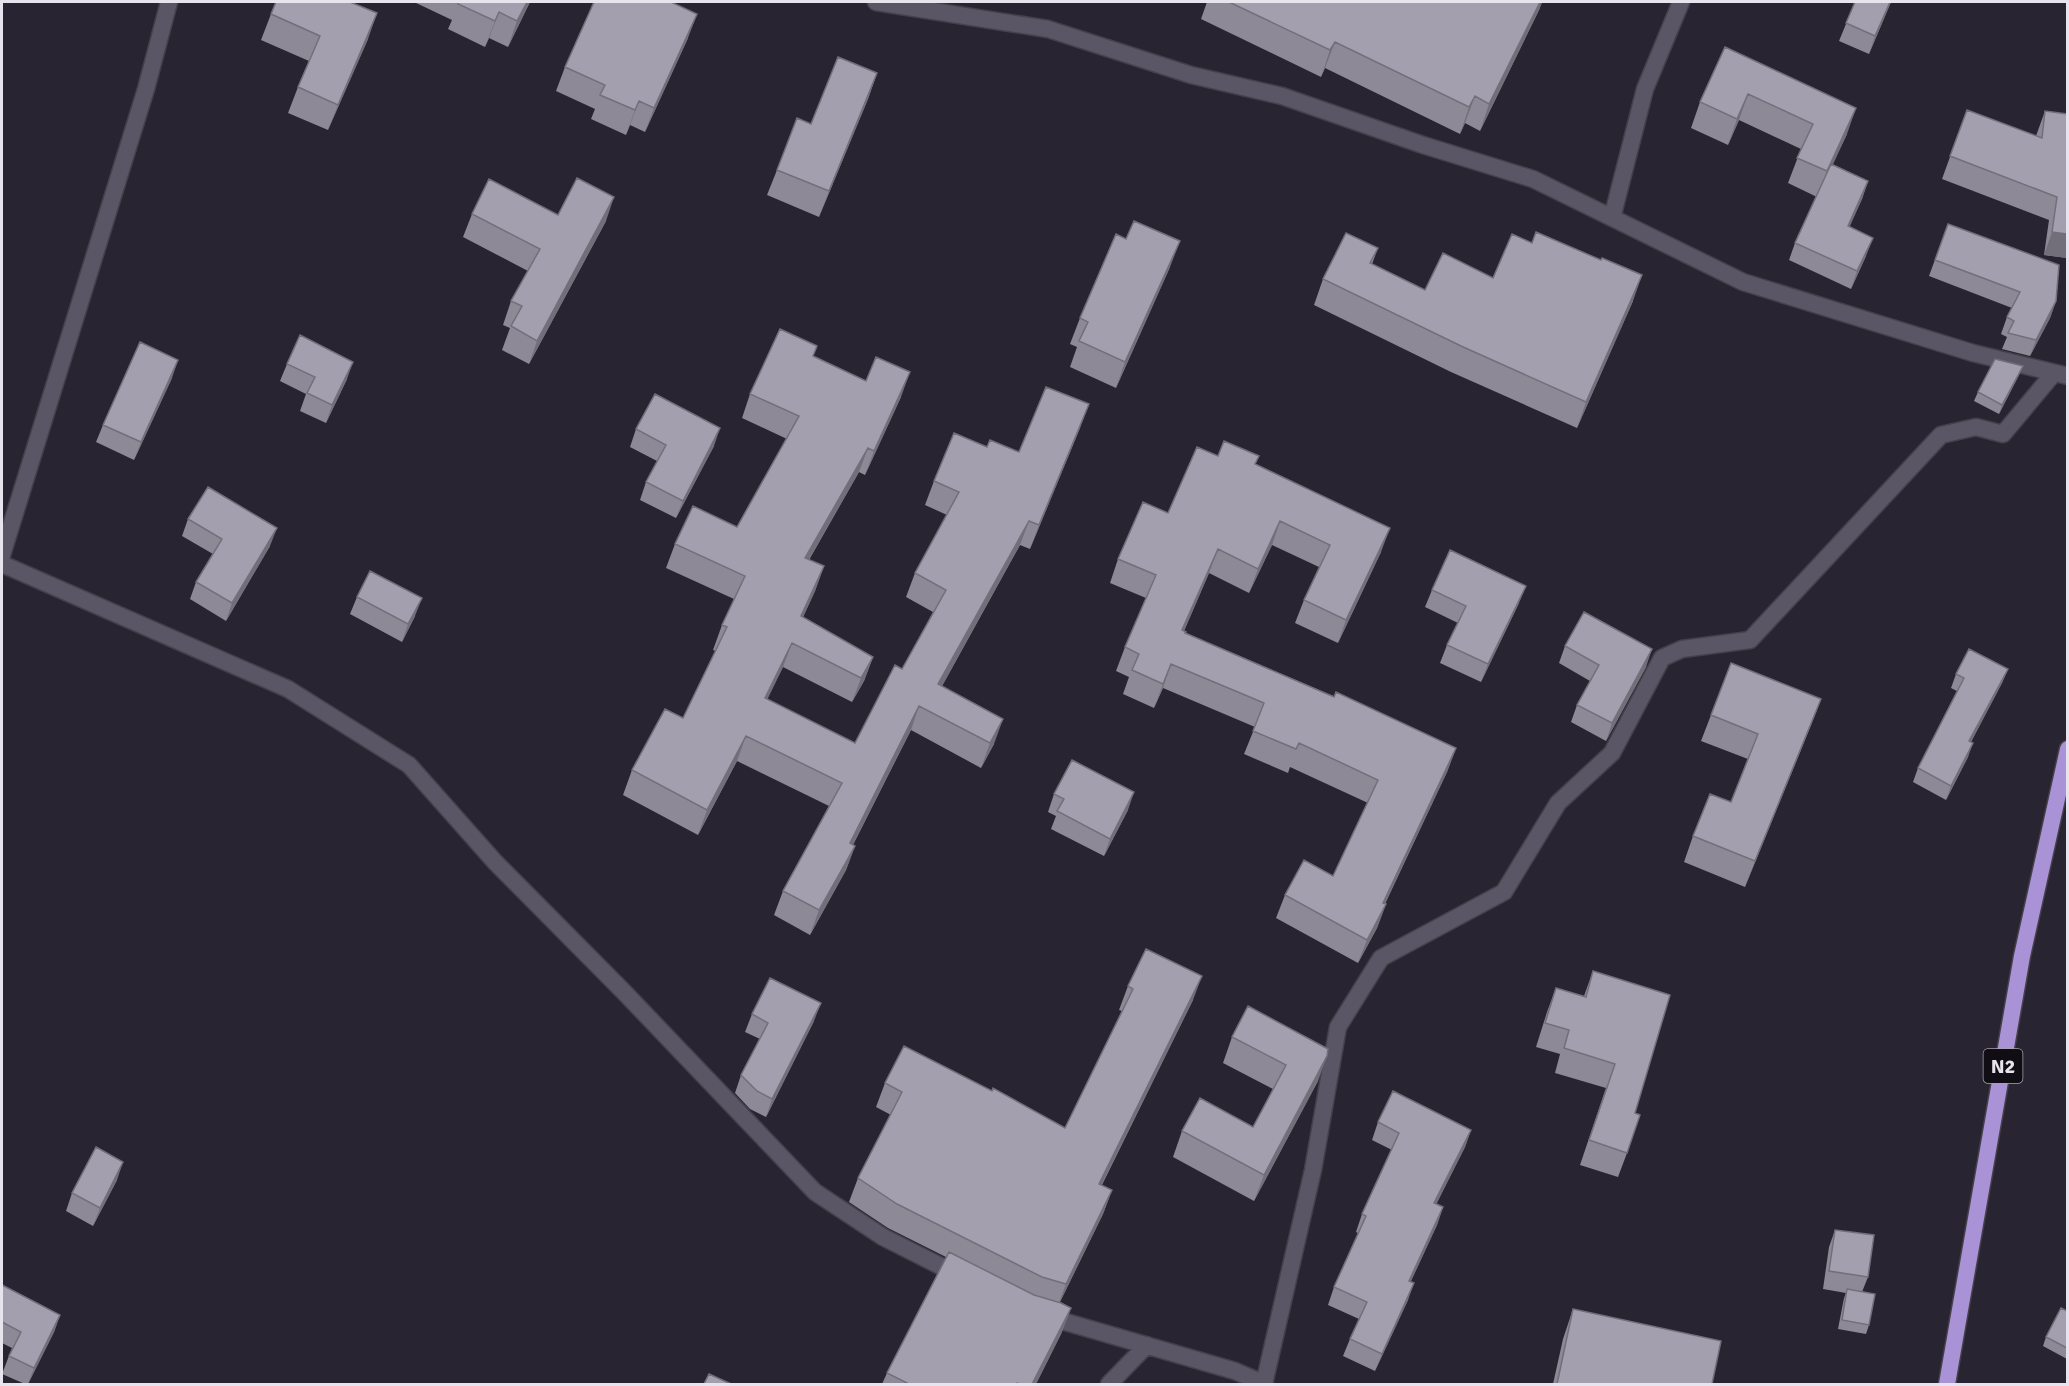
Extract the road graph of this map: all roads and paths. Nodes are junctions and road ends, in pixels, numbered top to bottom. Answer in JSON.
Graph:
{"nodes":[{"id":1,"x":169,"y":2,"type":"edge"},
{"id":2,"x":876,"y":2,"type":"edge"},
{"id":3,"x":1681,"y":2,"type":"edge"},
{"id":4,"x":1612,"y":218,"type":"junction"},
{"id":5,"x":2061,"y":374,"type":"edge"},
{"id":6,"x":2,"y":555,"type":"edge"},
{"id":7,"x":2,"y":564,"type":"edge"},
{"id":8,"x":2067,"y":749,"type":"edge"},
{"id":9,"x":977,"y":1285,"type":"edge"},
{"id":10,"x":1029,"y":1311,"type":"edge"},
{"id":11,"x":1147,"y":1345,"type":"junction"},
{"id":12,"x":1109,"y":1384,"type":"edge"},
{"id":13,"x":1264,"y":1384,"type":"edge"},
{"id":14,"x":1947,"y":1384,"type":"edge"}],
"edges":[{"from":1,"to":6,"type":"street"},
{"from":2,"to":4,"type":"street"},
{"from":3,"to":4,"type":"street"},
{"from":4,"to":5,"type":"street"},
{"from":5,"to":13,"type":"street"},
{"from":7,"to":9,"type":"street"},
{"from":8,"to":14,"type":"highway","number":"N2"},
{"from":10,"to":11,"type":"street"},
{"from":11,"to":12,"type":"street"},
{"from":11,"to":13,"type":"street"}]}
